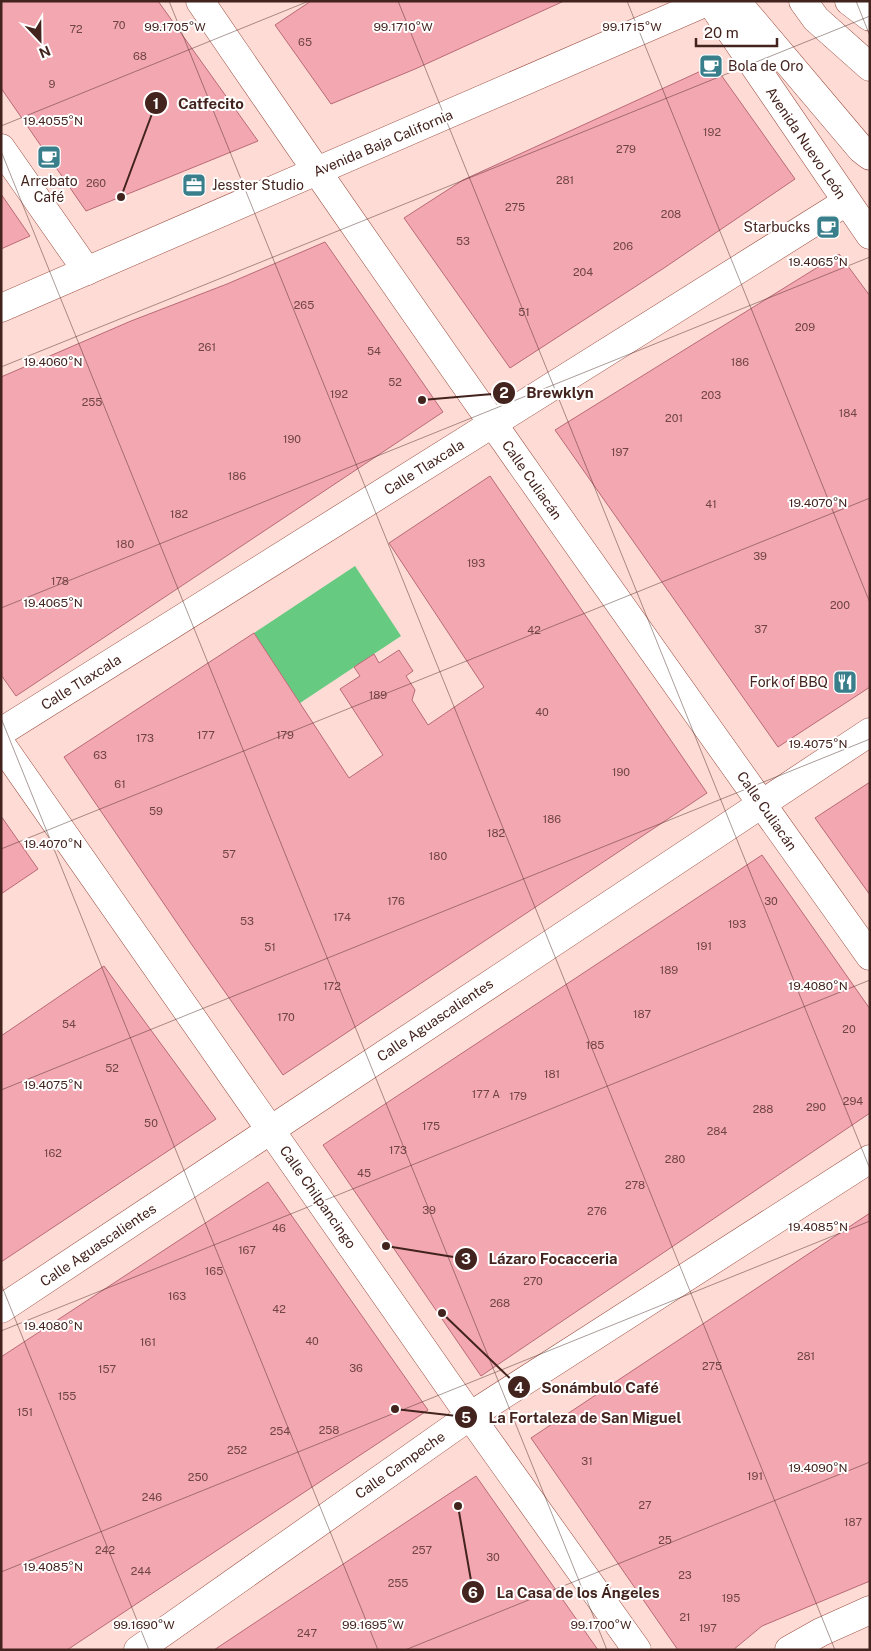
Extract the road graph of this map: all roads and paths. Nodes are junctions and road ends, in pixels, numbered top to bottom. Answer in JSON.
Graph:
{"nodes":[{"id":1,"x":200,"y":1,"type":"edge"},
{"id":2,"x":709,"y":1,"type":"edge"},
{"id":3,"x":736,"y":1,"type":"edge"},
{"id":4,"x":803,"y":1,"type":"edge"},
{"id":5,"x":849,"y":1,"type":"edge"},
{"id":6,"x":870,"y":17,"type":"edge"},
{"id":7,"x":870,"y":67,"type":"edge"},
{"id":8,"x":1,"y":148,"type":"edge"},
{"id":9,"x":870,"y":156,"type":"edge"},
{"id":10,"x":316,"y":172,"type":"junction"},
{"id":11,"x":846,"y":202,"type":"junction"},
{"id":12,"x":870,"y":235,"type":"edge"},
{"id":13,"x":87,"y":271,"type":"junction"},
{"id":14,"x":1,"y":308,"type":"edge"},
{"id":15,"x":492,"y":424,"type":"junction"},
{"id":16,"x":1,"y":732,"type":"edge"},
{"id":17,"x":870,"y":732,"type":"edge"},
{"id":18,"x":1,"y":744,"type":"edge"},
{"id":19,"x":762,"y":804,"type":"junction"},
{"id":20,"x":870,"y":956,"type":"edge"},
{"id":21,"x":271,"y":1130,"type":"junction"},
{"id":22,"x":870,"y":1159,"type":"edge"},
{"id":23,"x":1,"y":1309,"type":"edge"},
{"id":24,"x":470,"y":1416,"type":"junction"},
{"id":25,"x":870,"y":1610,"type":"edge"},
{"id":26,"x":138,"y":1650,"type":"edge"},
{"id":27,"x":637,"y":1650,"type":"edge"},
{"id":28,"x":789,"y":1650,"type":"edge"}],
"edges":[{"from":1,"to":10,"type":"street","name":"Calle Culiacán"},
{"from":2,"to":10,"type":"street","name":"Avenida Baja California"},
{"from":2,"to":11,"type":"street","name":"Avenida Nuevo León"},
{"from":3,"to":9,"type":"street"},
{"from":4,"to":7,"type":"street"},
{"from":5,"to":6,"type":"street"},
{"from":8,"to":13,"type":"street"},
{"from":10,"to":13,"type":"street","name":"Avenida Baja California"},
{"from":10,"to":15,"type":"street","name":"Calle Culiacán"},
{"from":11,"to":12,"type":"street","name":"Avenida Nuevo León"},
{"from":11,"to":15,"type":"street","name":"Calle Tlaxcala"},
{"from":13,"to":14,"type":"street","name":"Avenida Baja California"},
{"from":15,"to":16,"type":"street","name":"Calle Tlaxcala"},
{"from":15,"to":19,"type":"street","name":"Calle Culiacán"},
{"from":17,"to":19,"type":"street","name":"Calle Aguascalientes"},
{"from":18,"to":21,"type":"street","name":"Calle Chilpancingo"},
{"from":19,"to":20,"type":"street","name":"Calle Culiacán"},
{"from":19,"to":21,"type":"street","name":"Calle Aguascalientes"},
{"from":21,"to":23,"type":"street","name":"Calle Aguascalientes"},
{"from":21,"to":24,"type":"street","name":"Calle Chilpancingo"},
{"from":22,"to":24,"type":"street","name":"Calle Campeche"},
{"from":24,"to":26,"type":"street","name":"Calle Campeche"},
{"from":24,"to":27,"type":"street","name":"Calle Chilpancingo"},
{"from":25,"to":28,"type":"street"}]}
